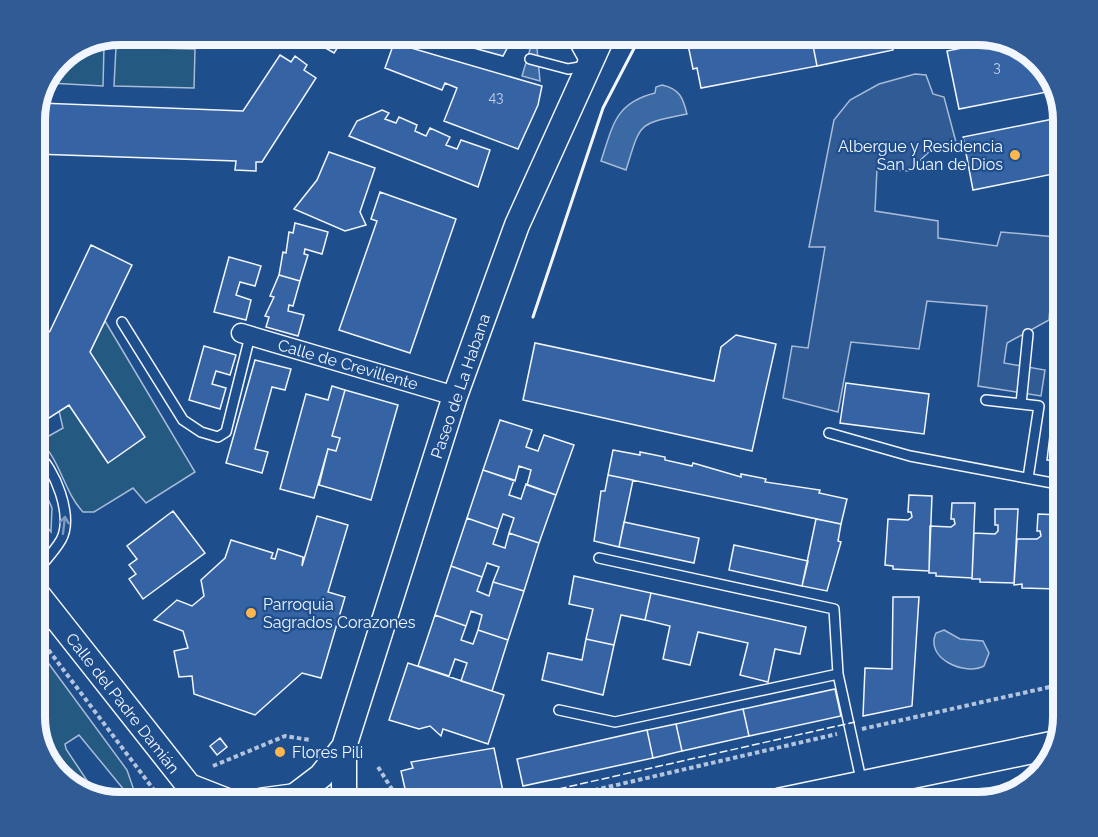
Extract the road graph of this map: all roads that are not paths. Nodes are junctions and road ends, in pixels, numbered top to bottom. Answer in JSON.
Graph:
{"nodes":[{"id":1,"x":580,"y":45,"type":"edge"},
{"id":2,"x":598,"y":45,"type":"edge"},
{"id":3,"x":530,"y":59,"type":"dead end"},
{"id":4,"x":589,"y":64,"type":"junction"},
{"id":5,"x":122,"y":322,"type":"dead end"},
{"id":6,"x":246,"y":334,"type":"joint"},
{"id":7,"x":1028,"y":334,"type":"dead end"},
{"id":8,"x":455,"y":396,"type":"junction"},
{"id":9,"x":986,"y":400,"type":"dead end"},
{"id":10,"x":1021,"y":404,"type":"junction"},
{"id":11,"x":829,"y":433,"type":"dead end"},
{"id":12,"x":45,"y":466,"type":"edge"},
{"id":13,"x":1028,"y":478,"type":"junction"},
{"id":14,"x":1053,"y":483,"type":"edge"},
{"id":15,"x":599,"y":558,"type":"dead end"},
{"id":16,"x":45,"y":560,"type":"edge"},
{"id":17,"x":45,"y":604,"type":"edge"},
{"id":18,"x":838,"y":674,"type":"junction"},
{"id":19,"x":559,"y":710,"type":"dead end"},
{"id":20,"x":345,"y":747,"type":"junction"},
{"id":21,"x":1047,"y":747,"type":"edge"},
{"id":22,"x":862,"y":785,"type":"junction"},
{"id":23,"x":189,"y":792,"type":"edge"},
{"id":24,"x":308,"y":792,"type":"edge"},
{"id":25,"x":344,"y":792,"type":"edge"},
{"id":26,"x":828,"y":792,"type":"edge"}],
"edges":[{"from":1,"to":4,"type":"street"},
{"from":2,"to":4,"type":"street","name":"Paseo de La Habana"},
{"from":3,"to":4,"type":"lane"},
{"from":4,"to":8,"type":"street","name":"Paseo de La Habana"},
{"from":5,"to":6,"type":"lane"},
{"from":6,"to":8,"type":"street","name":"Calle de Crevillente"},
{"from":7,"to":10,"type":"lane"},
{"from":8,"to":20,"type":"street","name":"Paseo de La Habana"},
{"from":9,"to":10,"type":"lane"},
{"from":10,"to":13,"type":"lane"},
{"from":11,"to":13,"type":"lane"},
{"from":16,"to":12,"type":"lane","one_way":true},
{"from":13,"to":14,"type":"lane"},
{"from":15,"to":18,"type":"lane"},
{"from":17,"to":23,"type":"street","name":"Calle del Padre Damián"},
{"from":18,"to":19,"type":"lane"},
{"from":18,"to":22,"type":"lane"},
{"from":20,"to":24,"type":"street"},
{"from":20,"to":25,"type":"street"},
{"from":21,"to":22,"type":"main road"},
{"from":22,"to":26,"type":"main road"}]}
